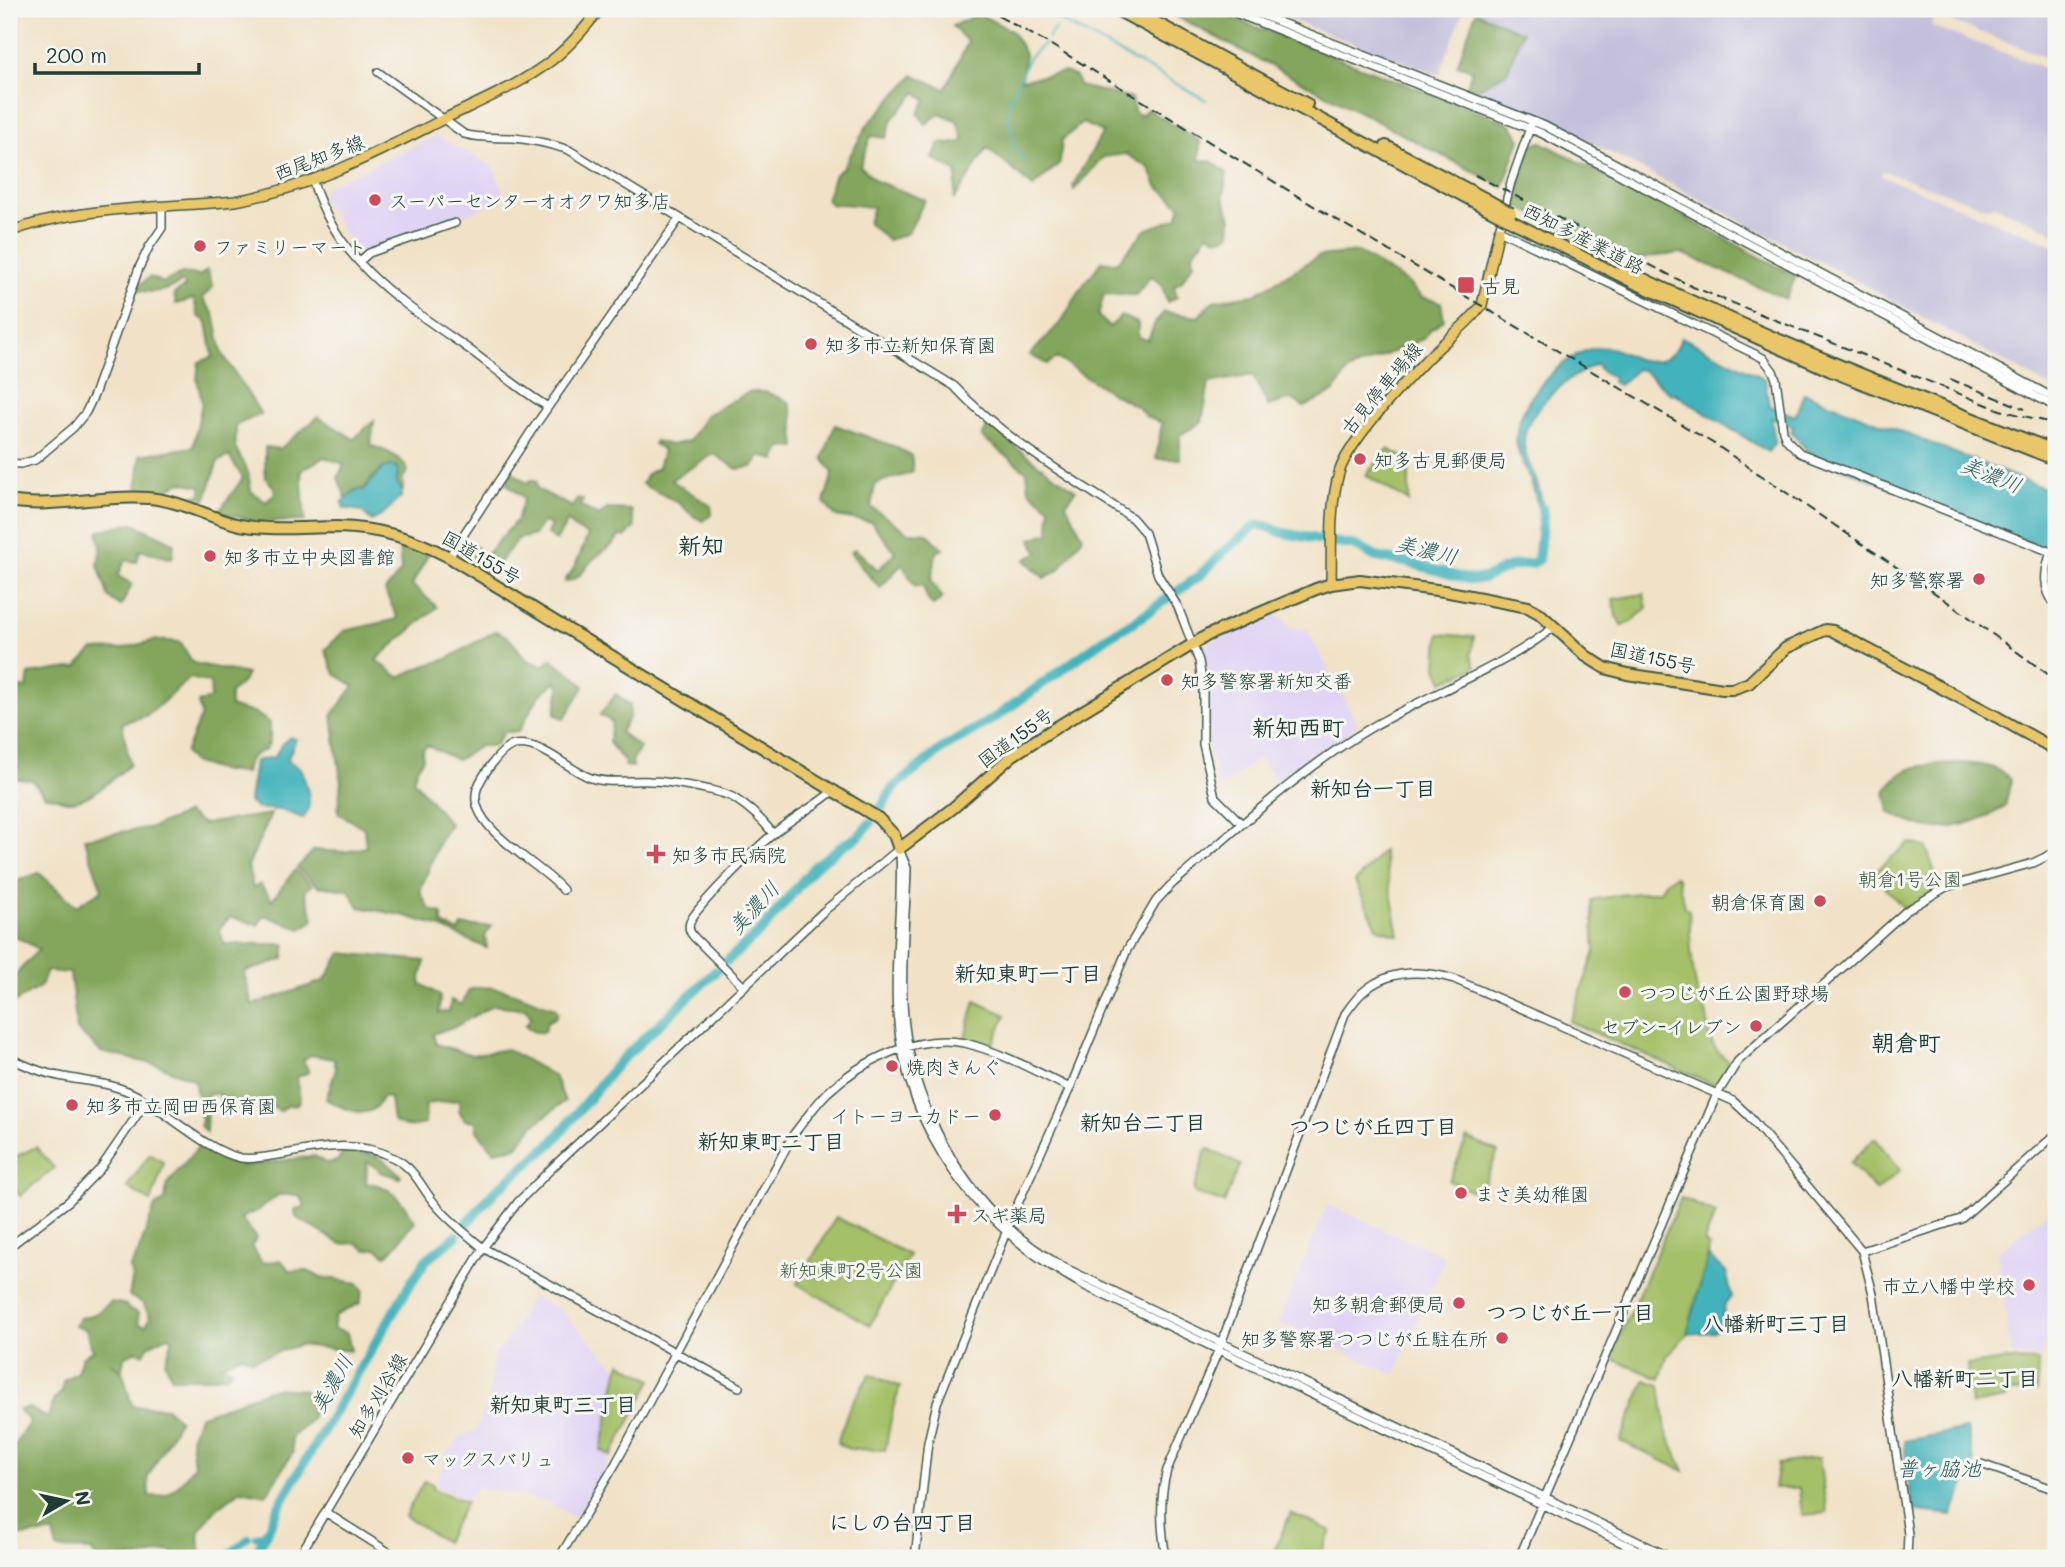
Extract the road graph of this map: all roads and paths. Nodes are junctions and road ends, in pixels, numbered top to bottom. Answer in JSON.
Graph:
{"nodes":[{"id":1,"x":600,"y":9,"type":"edge"},
{"id":2,"x":1115,"y":9,"type":"edge"},
{"id":3,"x":1131,"y":9,"type":"edge"},
{"id":4,"x":1225,"y":9,"type":"edge"},
{"id":5,"x":1246,"y":9,"type":"edge"},
{"id":6,"x":378,"y":72,"type":"dead end"},
{"id":7,"x":443,"y":120,"type":"junction"},
{"id":8,"x":1531,"y":124,"type":"junction"},
{"id":9,"x":313,"y":182,"type":"junction"},
{"id":10,"x":1484,"y":202,"type":"junction"},
{"id":11,"x":162,"y":207,"type":"junction"},
{"id":12,"x":679,"y":219,"type":"junction"},
{"id":13,"x":1518,"y":221,"type":"junction"},
{"id":14,"x":455,"y":223,"type":"dead end"},
{"id":15,"x":1499,"y":230,"type":"junction"},
{"id":16,"x":9,"y":232,"type":"edge"},
{"id":17,"x":359,"y":262,"type":"junction"},
{"id":18,"x":2056,"y":398,"type":"edge"},
{"id":19,"x":548,"y":407,"type":"junction"},
{"id":20,"x":2056,"y":407,"type":"edge"},
{"id":21,"x":1953,"y":420,"type":"junction"},
{"id":22,"x":1991,"y":426,"type":"junction"},
{"id":23,"x":2056,"y":444,"type":"edge"},
{"id":24,"x":2056,"y":451,"type":"edge"},
{"id":25,"x":2056,"y":460,"type":"edge"},
{"id":26,"x":9,"y":463,"type":"edge"},
{"id":27,"x":2056,"y":467,"type":"edge"},
{"id":28,"x":9,"y":501,"type":"edge"},
{"id":29,"x":2054,"y":553,"type":"edge"},
{"id":30,"x":449,"y":557,"type":"junction"},
{"id":31,"x":1331,"y":584,"type":"junction"},
{"id":32,"x":2056,"y":606,"type":"edge"},
{"id":33,"x":1554,"y":627,"type":"junction"},
{"id":34,"x":1193,"y":644,"type":"junction"},
{"id":35,"x":2056,"y":750,"type":"edge"},
{"id":36,"x":834,"y":790,"type":"junction"},
{"id":37,"x":1241,"y":824,"type":"junction"},
{"id":38,"x":773,"y":834,"type":"junction"},
{"id":39,"x":899,"y":849,"type":"junction"},
{"id":40,"x":2056,"y":852,"type":"edge"},
{"id":41,"x":563,"y":890,"type":"dead end"},
{"id":42,"x":744,"y":987,"type":"junction"},
{"id":43,"x":905,"y":1047,"type":"junction"},
{"id":44,"x":9,"y":1058,"type":"edge"},
{"id":45,"x":1070,"y":1088,"type":"junction"},
{"id":46,"x":1717,"y":1094,"type":"junction"},
{"id":47,"x":146,"y":1102,"type":"junction"},
{"id":48,"x":2056,"y":1134,"type":"edge"},
{"id":49,"x":1008,"y":1230,"type":"junction"},
{"id":50,"x":9,"y":1247,"type":"edge"},
{"id":51,"x":483,"y":1248,"type":"junction"},
{"id":52,"x":1861,"y":1251,"type":"junction"},
{"id":53,"x":1220,"y":1346,"type":"junction"},
{"id":54,"x":676,"y":1354,"type":"junction"},
{"id":55,"x":739,"y":1387,"type":"dead end"},
{"id":56,"x":1981,"y":1464,"type":"dead end"},
{"id":57,"x":2056,"y":1490,"type":"edge"},
{"id":58,"x":1543,"y":1500,"type":"junction"},
{"id":59,"x":325,"y":1512,"type":"junction"},
{"id":60,"x":298,"y":1558,"type":"edge"},
{"id":61,"x":398,"y":1558,"type":"edge"},
{"id":62,"x":559,"y":1558,"type":"edge"},
{"id":63,"x":915,"y":1558,"type":"edge"},
{"id":64,"x":1166,"y":1558,"type":"edge"},
{"id":65,"x":1519,"y":1558,"type":"edge"},
{"id":66,"x":1654,"y":1558,"type":"edge"},
{"id":67,"x":1672,"y":1558,"type":"edge"},
{"id":68,"x":1907,"y":1558,"type":"edge"}],
"edges":[{"from":1,"to":7,"type":"main road","name":"西尾知多線"},
{"from":2,"to":10,"type":"highway","name":"西知多産業道路"},
{"from":3,"to":10,"type":"highway","name":"西知多産業道路"},
{"from":4,"to":8,"type":"street"},
{"from":5,"to":8,"type":"street"},
{"from":6,"to":7,"type":"street"},
{"from":7,"to":9,"type":"main road","name":"西尾知多線"},
{"from":7,"to":12,"type":"street"},
{"from":8,"to":15,"type":"street"},
{"from":8,"to":18,"type":"street"},
{"from":8,"to":20,"type":"street"},
{"from":9,"to":11,"type":"main road","name":"西尾知多線"},
{"from":9,"to":17,"type":"street"},
{"from":10,"to":13,"type":"highway","name":"西知多産業道路","bridge":true},
{"from":11,"to":16,"type":"main road","name":"西尾知多線"},
{"from":11,"to":26,"type":"street"},
{"from":12,"to":19,"type":"street"},
{"from":12,"to":34,"type":"street"},
{"from":13,"to":21,"type":"highway","name":"西知多産業道路"},
{"from":13,"to":22,"type":"highway","name":"西知多産業道路"},
{"from":14,"to":17,"type":"street"},
{"from":15,"to":29,"type":"street"},
{"from":15,"to":31,"type":"main road","name":"古見停車場線"},
{"from":17,"to":19,"type":"street"},
{"from":19,"to":30,"type":"street"},
{"from":21,"to":25,"type":"highway","name":"西知多産業道路"},
{"from":21,"to":27,"type":"highway"},
{"from":22,"to":23,"type":"highway"},
{"from":22,"to":24,"type":"highway","name":"西知多産業道路"},
{"from":28,"to":30,"type":"highway","name":"国道155号"},
{"from":29,"to":32,"type":"street"},
{"from":30,"to":36,"type":"highway","name":"国道155号"},
{"from":31,"to":33,"type":"highway","name":"国道155号"},
{"from":31,"to":34,"type":"highway","name":"国道155号"},
{"from":33,"to":35,"type":"highway","name":"国道155号"},
{"from":33,"to":37,"type":"street"},
{"from":34,"to":37,"type":"street"},
{"from":34,"to":39,"type":"highway","name":"国道155号"},
{"from":36,"to":38,"type":"street"},
{"from":36,"to":39,"type":"highway","name":"国道155号"},
{"from":37,"to":45,"type":"street"},
{"from":38,"to":41,"type":"street"},
{"from":38,"to":42,"type":"street"},
{"from":39,"to":42,"type":"street","name":"知多刈谷線"},
{"from":39,"to":43,"type":"street"},
{"from":40,"to":46,"type":"street"},
{"from":42,"to":51,"type":"street","name":"知多刈谷線"},
{"from":43,"to":45,"type":"street"},
{"from":43,"to":49,"type":"street"},
{"from":43,"to":54,"type":"street"},
{"from":44,"to":47,"type":"street"},
{"from":45,"to":49,"type":"street"},
{"from":46,"to":52,"type":"street"},
{"from":46,"to":53,"type":"street"},
{"from":46,"to":58,"type":"street"},
{"from":47,"to":50,"type":"street"},
{"from":47,"to":51,"type":"street"},
{"from":48,"to":52,"type":"street"},
{"from":49,"to":53,"type":"street"},
{"from":49,"to":63,"type":"street"},
{"from":51,"to":54,"type":"street"},
{"from":51,"to":59,"type":"street","name":"知多刈谷線"},
{"from":52,"to":68,"type":"street"},
{"from":53,"to":58,"type":"street"},
{"from":53,"to":64,"type":"street"},
{"from":54,"to":55,"type":"street"},
{"from":54,"to":62,"type":"street"},
{"from":56,"to":57,"type":"street"},
{"from":58,"to":65,"type":"street"},
{"from":58,"to":66,"type":"street"},
{"from":58,"to":67,"type":"street"},
{"from":59,"to":60,"type":"street","name":"知多刈谷線"},
{"from":59,"to":61,"type":"street"}]}
